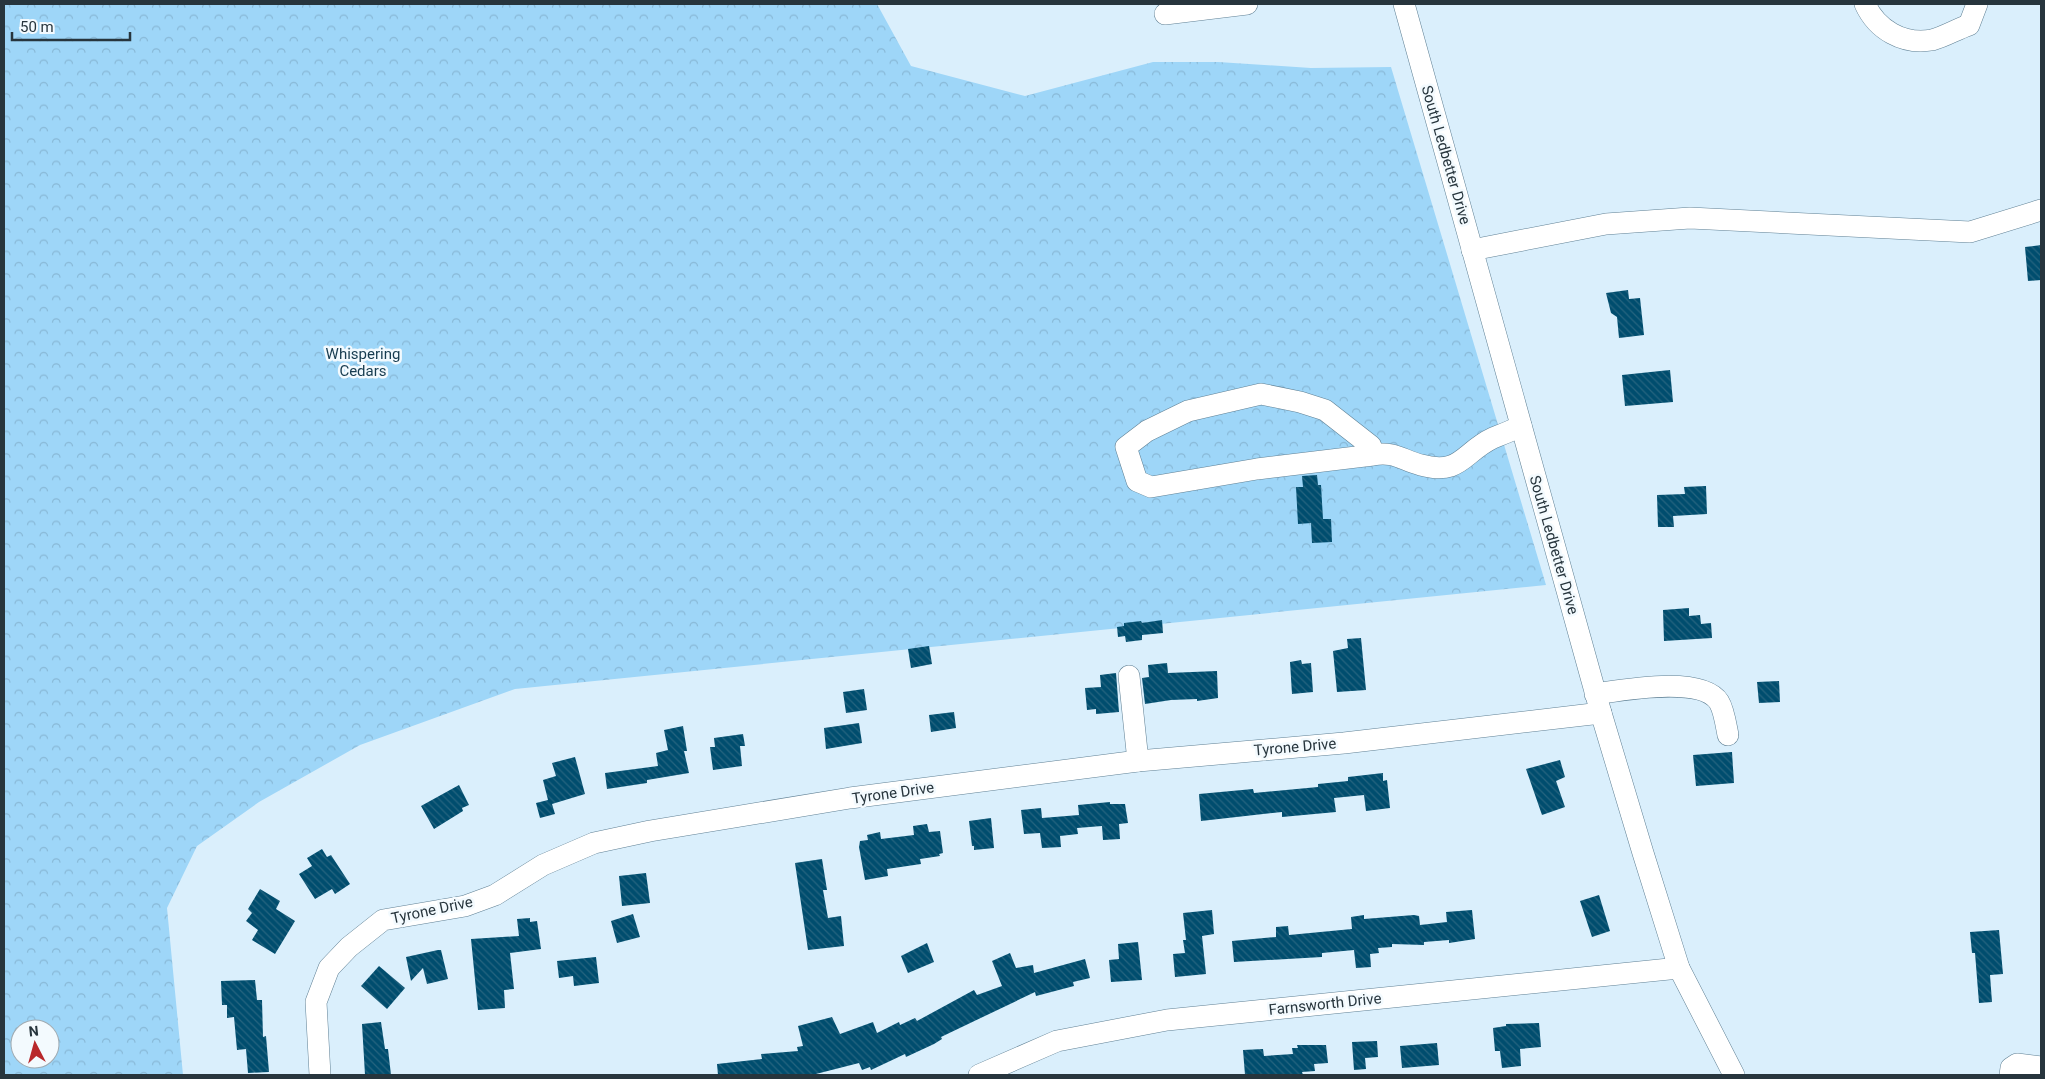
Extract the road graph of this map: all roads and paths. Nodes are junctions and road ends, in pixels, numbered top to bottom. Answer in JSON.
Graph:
{"nodes":[{"id":1,"x":1247,"y":4,"type":"edge"},
{"id":2,"x":1404,"y":4,"type":"edge"},
{"id":3,"x":1865,"y":4,"type":"edge"},
{"id":4,"x":1977,"y":4,"type":"edge"},
{"id":5,"x":1165,"y":14,"type":"dead end"},
{"id":6,"x":2041,"y":210,"type":"edge"},
{"id":7,"x":1472,"y":250,"type":"junction"},
{"id":8,"x":1521,"y":426,"type":"junction"},
{"id":9,"x":1373,"y":455,"type":"junction"},
{"id":10,"x":1129,"y":676,"type":"dead end"},
{"id":11,"x":1598,"y":704,"type":"junction"},
{"id":12,"x":1728,"y":735,"type":"dead end"},
{"id":13,"x":1138,"y":761,"type":"junction"},
{"id":14,"x":1679,"y":968,"type":"junction"},
{"id":15,"x":2041,"y":1067,"type":"edge"},
{"id":16,"x":320,"y":1075,"type":"edge"},
{"id":17,"x":979,"y":1075,"type":"edge"},
{"id":18,"x":1734,"y":1075,"type":"edge"},
{"id":19,"x":2010,"y":1075,"type":"edge"}],
"edges":[{"from":1,"to":5,"type":"street"},
{"from":2,"to":7,"type":"street","name":"South Ledbetter Drive"},
{"from":3,"to":4,"type":"street"},
{"from":6,"to":7,"type":"street"},
{"from":7,"to":8,"type":"street","name":"South Ledbetter Drive"},
{"from":8,"to":9,"type":"street"},
{"from":8,"to":11,"type":"street","name":"South Ledbetter Drive"},
{"from":9,"to":9,"type":"street"},
{"from":10,"to":13,"type":"street"},
{"from":11,"to":12,"type":"street","name":"Tyrone Drive"},
{"from":11,"to":13,"type":"street","name":"Tyrone Drive"},
{"from":11,"to":14,"type":"street","name":"South Ledbetter Drive"},
{"from":13,"to":16,"type":"street","name":"Tyrone Drive"},
{"from":14,"to":17,"type":"street","name":"Farnsworth Drive"},
{"from":14,"to":18,"type":"street","name":"South Ledbetter Drive"},
{"from":15,"to":19,"type":"street"}]}
